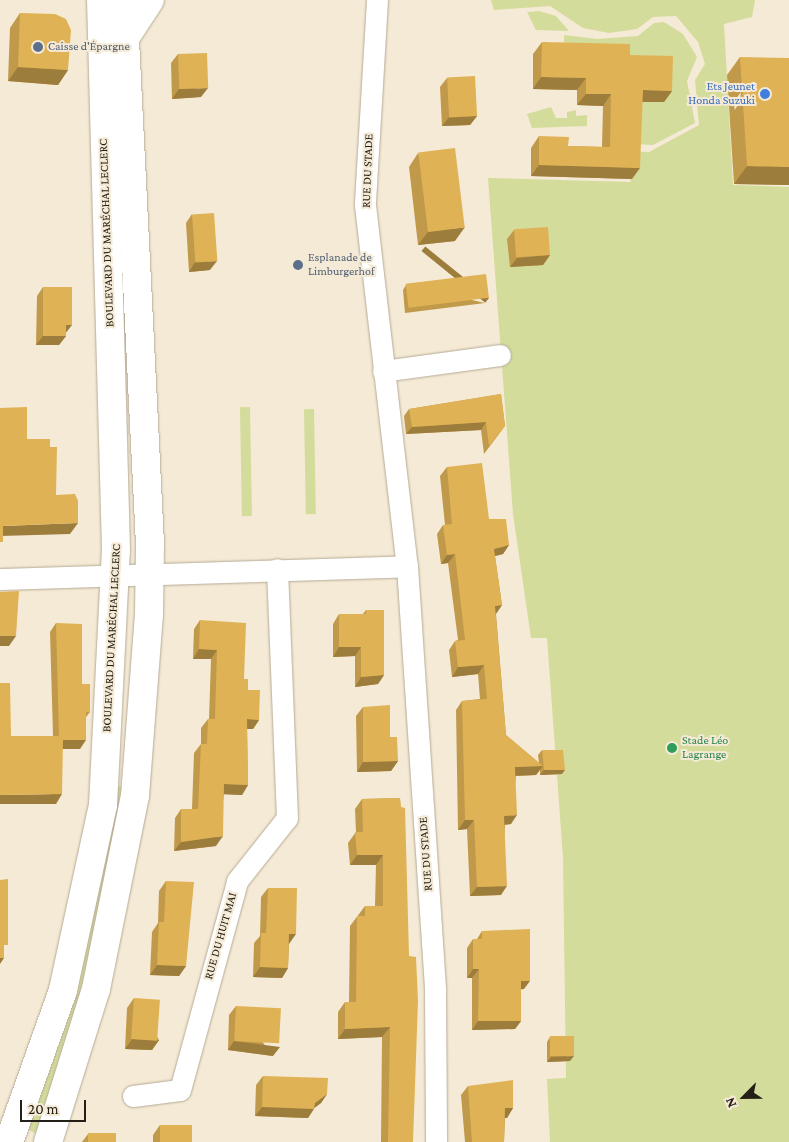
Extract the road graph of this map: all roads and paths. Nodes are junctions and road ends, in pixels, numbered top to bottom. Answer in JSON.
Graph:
{"nodes":[{"id":1,"x":81,"y":0,"type":"edge"},
{"id":2,"x":101,"y":0,"type":"edge"},
{"id":3,"x":123,"y":0,"type":"edge"},
{"id":4,"x":150,"y":0,"type":"edge"},
{"id":5,"x":377,"y":0,"type":"edge"},
{"id":6,"x":113,"y":33,"type":"junction"},
{"id":7,"x":500,"y":355,"type":"dead end"},
{"id":8,"x":383,"y":371,"type":"junction"},
{"id":9,"x":407,"y":566,"type":"junction"},
{"id":10,"x":277,"y":569,"type":"junction"},
{"id":11,"x":150,"y":571,"type":"junction"},
{"id":12,"x":116,"y":578,"type":"junction"},
{"id":13,"x":0,"y":579,"type":"edge"},
{"id":14,"x":133,"y":1096,"type":"dead end"},
{"id":15,"x":9,"y":1142,"type":"edge"},
{"id":16,"x":48,"y":1142,"type":"edge"},
{"id":17,"x":436,"y":1142,"type":"edge"}],
"edges":[{"from":1,"to":6,"type":"main road"},
{"from":2,"to":6,"type":"main road","name":"BOULEVARD DU MARÉCHAL LECLERC"},
{"from":3,"to":6,"type":"main road","name":"BOULEVARD DU MARÉCHAL LECLERC"},
{"from":4,"to":6,"type":"main road"},
{"from":5,"to":8,"type":"street","name":"RUE DU STADE"},
{"from":6,"to":11,"type":"main road","name":"BOULEVARD DU MARÉCHAL LECLERC"},
{"from":6,"to":12,"type":"main road","name":"BOULEVARD DU MARÉCHAL LECLERC"},
{"from":7,"to":8,"type":"street"},
{"from":8,"to":9,"type":"street","name":"RUE DU STADE"},
{"from":9,"to":10,"type":"street"},
{"from":9,"to":17,"type":"street","name":"RUE DU STADE"},
{"from":10,"to":11,"type":"street"},
{"from":10,"to":14,"type":"street","name":"RUE DU HUIT MAI"},
{"from":11,"to":12,"type":"street"},
{"from":11,"to":16,"type":"main road","name":"BOULEVARD DU MARÉCHAL LECLERC"},
{"from":12,"to":13,"type":"street"},
{"from":12,"to":15,"type":"main road","name":"BOULEVARD DU MARÉCHAL LECLERC"}]}
